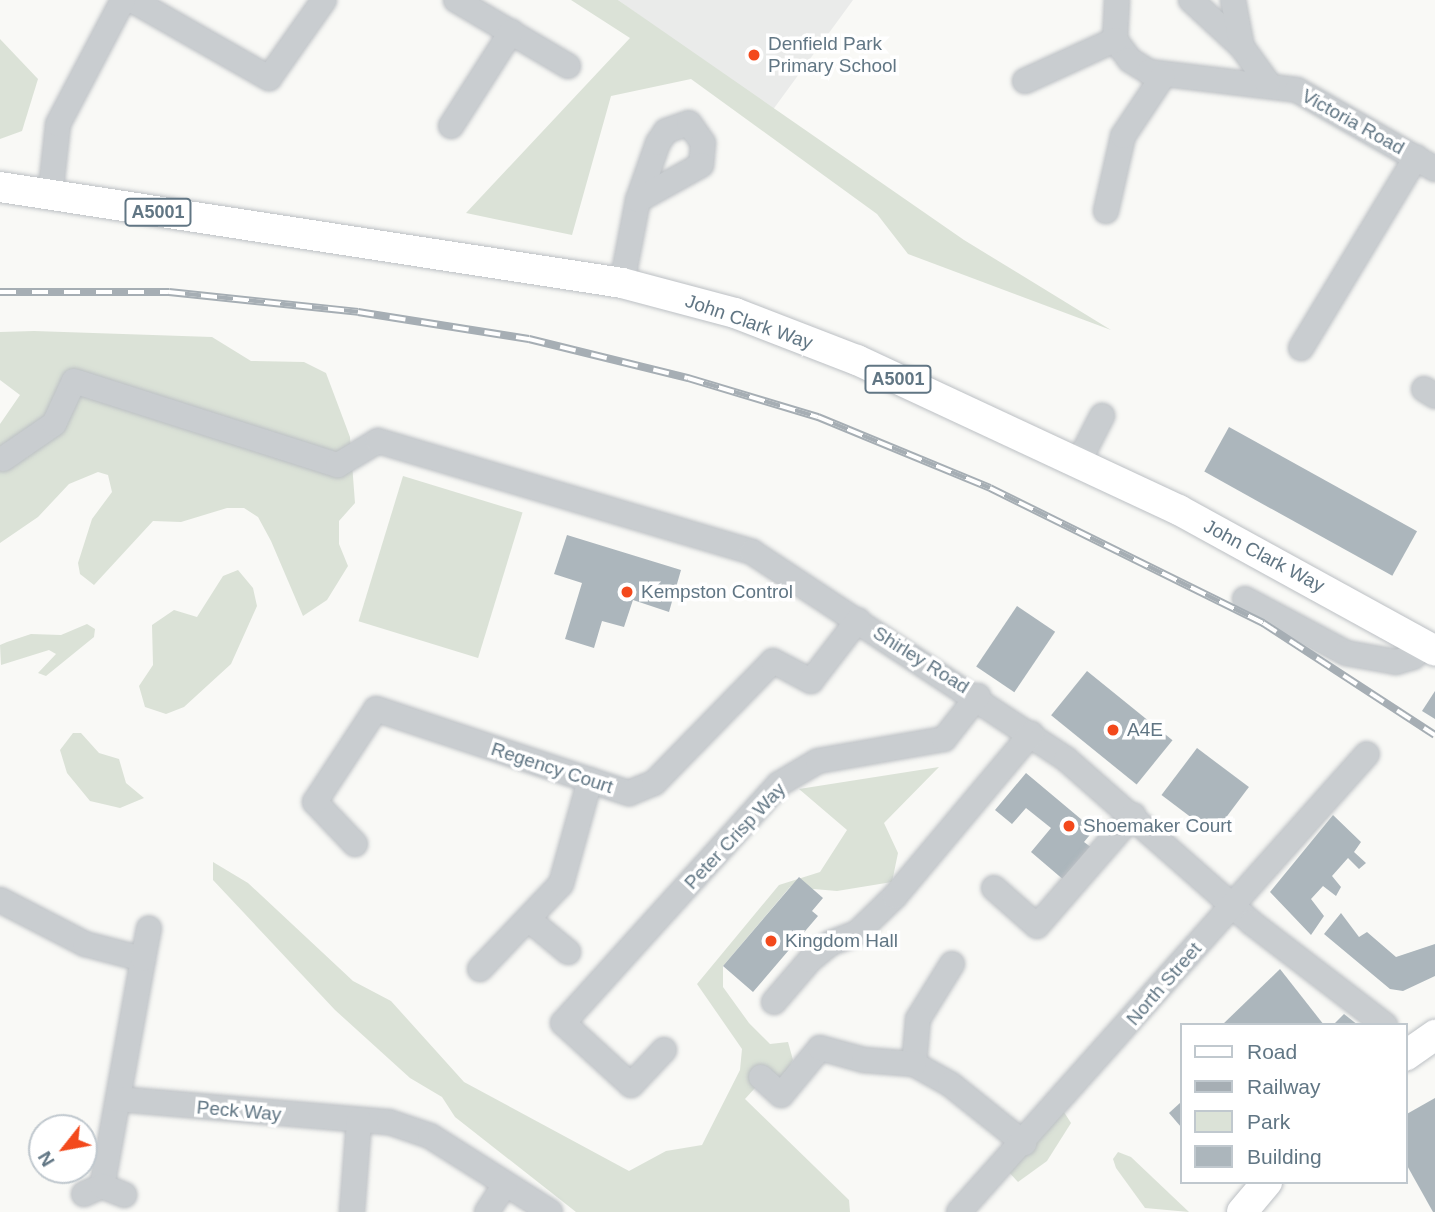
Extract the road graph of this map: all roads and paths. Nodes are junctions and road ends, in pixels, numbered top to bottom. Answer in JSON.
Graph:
{"nodes":[{"id":1,"x":123,"y":0,"type":"edge"},
{"id":2,"x":132,"y":0,"type":"edge"},
{"id":3,"x":324,"y":0,"type":"edge"},
{"id":4,"x":456,"y":0,"type":"edge"},
{"id":5,"x":1117,"y":0,"type":"edge"},
{"id":6,"x":1191,"y":0,"type":"edge"},
{"id":7,"x":1233,"y":0,"type":"edge"},
{"id":8,"x":511,"y":32,"type":"junction"},
{"id":9,"x":1115,"y":40,"type":"junction"},
{"id":10,"x":1242,"y":47,"type":"junction"},
{"id":11,"x":568,"y":65,"type":"dead end"},
{"id":12,"x":1163,"y":76,"type":"junction"},
{"id":13,"x":1025,"y":81,"type":"dead end"},
{"id":14,"x":1268,"y":83,"type":"junction"},
{"id":15,"x":450,"y":126,"type":"dead end"},
{"id":16,"x":1425,"y":163,"type":"edge"},
{"id":17,"x":0,"y":187,"type":"edge"},
{"id":18,"x":50,"y":197,"type":"junction"},
{"id":19,"x":638,"y":200,"type":"junction"},
{"id":20,"x":1106,"y":211,"type":"dead end"},
{"id":21,"x":622,"y":283,"type":"junction"},
{"id":22,"x":1301,"y":348,"type":"dead end"},
{"id":23,"x":1102,"y":416,"type":"dead end"},
{"id":24,"x":4,"y":459,"type":"dead end"},
{"id":25,"x":1078,"y":463,"type":"junction"},
{"id":26,"x":1245,"y":600,"type":"dead end"},
{"id":27,"x":858,"y":620,"type":"junction"},
{"id":28,"x":1428,"y":647,"type":"edge"},
{"id":29,"x":978,"y":696,"type":"junction"},
{"id":30,"x":1031,"y":734,"type":"junction"},
{"id":31,"x":1367,"y":754,"type":"dead end"},
{"id":32,"x":590,"y":780,"type":"junction"},
{"id":33,"x":1133,"y":815,"type":"junction"},
{"id":34,"x":355,"y":845,"type":"dead end"},
{"id":35,"x":994,"y":888,"type":"dead end"},
{"id":36,"x":0,"y":900,"type":"edge"},
{"id":37,"x":1234,"y":904,"type":"junction"},
{"id":38,"x":528,"y":919,"type":"junction"},
{"id":39,"x":149,"y":929,"type":"dead end"},
{"id":40,"x":568,"y":952,"type":"dead end"},
{"id":41,"x":144,"y":959,"type":"junction"},
{"id":42,"x":952,"y":964,"type":"dead end"},
{"id":43,"x":480,"y":969,"type":"dead end"},
{"id":44,"x":774,"y":1002,"type":"dead end"},
{"id":45,"x":1383,"y":1023,"type":"edge"},
{"id":46,"x":664,"y":1050,"type":"dead end"},
{"id":47,"x":914,"y":1064,"type":"junction"},
{"id":48,"x":761,"y":1077,"type":"dead end"},
{"id":49,"x":118,"y":1099,"type":"junction"},
{"id":50,"x":359,"y":1120,"type":"junction"},
{"id":51,"x":1024,"y":1143,"type":"junction"},
{"id":52,"x":505,"y":1184,"type":"junction"},
{"id":53,"x":1265,"y":1184,"type":"edge"},
{"id":54,"x":103,"y":1191,"type":"dead end"},
{"id":55,"x":352,"y":1212,"type":"edge"},
{"id":56,"x":487,"y":1212,"type":"edge"},
{"id":57,"x":550,"y":1212,"type":"edge"},
{"id":58,"x":959,"y":1212,"type":"edge"},
{"id":59,"x":1242,"y":1212,"type":"edge"}],
"edges":[{"from":1,"to":18,"type":"street"},
{"from":2,"to":3,"type":"street"},
{"from":4,"to":8,"type":"street"},
{"from":5,"to":9,"type":"street"},
{"from":6,"to":10,"type":"street"},
{"from":7,"to":10,"type":"street"},
{"from":8,"to":11,"type":"street"},
{"from":8,"to":15,"type":"street"},
{"from":9,"to":12,"type":"street","name":"Victoria Road"},
{"from":9,"to":13,"type":"street"},
{"from":10,"to":14,"type":"street"},
{"from":12,"to":14,"type":"street","name":"Victoria Road"},
{"from":12,"to":20,"type":"street"},
{"from":14,"to":16,"type":"street","name":"Victoria Road"},
{"from":16,"to":22,"type":"street"},
{"from":17,"to":18,"type":"main road","name":"John Clark Way","number":"A5001"},
{"from":18,"to":21,"type":"main road","name":"John Clark Way","number":"A5001"},
{"from":19,"to":19,"type":"street"},
{"from":19,"to":21,"type":"street"},
{"from":21,"to":25,"type":"main road","name":"John Clark Way","number":"A5001"},
{"from":23,"to":25,"type":"street"},
{"from":24,"to":27,"type":"street","name":"Shirley Road"},
{"from":25,"to":28,"type":"main road","name":"John Clark Way","number":"A5001"},
{"from":26,"to":28,"type":"street"},
{"from":27,"to":29,"type":"street","name":"Shirley Road"},
{"from":27,"to":32,"type":"street","name":"Regency Court"},
{"from":29,"to":30,"type":"street","name":"Shirley Road"},
{"from":29,"to":46,"type":"street","name":"Peter Crisp Way"},
{"from":30,"to":33,"type":"street","name":"Shirley Road"},
{"from":30,"to":44,"type":"street"},
{"from":31,"to":37,"type":"street","name":"North Street"},
{"from":32,"to":34,"type":"street","name":"Regency Court"},
{"from":32,"to":38,"type":"street"},
{"from":33,"to":35,"type":"street"},
{"from":33,"to":37,"type":"street","name":"Shirley Road"},
{"from":36,"to":41,"type":"street"},
{"from":37,"to":45,"type":"street","name":"Shirley Road"},
{"from":37,"to":51,"type":"street","name":"North Street"},
{"from":38,"to":40,"type":"street"},
{"from":38,"to":43,"type":"street"},
{"from":39,"to":41,"type":"street"},
{"from":41,"to":49,"type":"street"},
{"from":42,"to":47,"type":"street"},
{"from":47,"to":48,"type":"street"},
{"from":47,"to":51,"type":"street"},
{"from":49,"to":50,"type":"street","name":"Peck Way"},
{"from":49,"to":54,"type":"street"},
{"from":50,"to":52,"type":"street","name":"Peck Way"},
{"from":50,"to":55,"type":"street"},
{"from":51,"to":58,"type":"street","name":"North Street"},
{"from":52,"to":56,"type":"street"},
{"from":52,"to":57,"type":"street","name":"Peck Way"},
{"from":53,"to":59,"type":"main road"}]}
